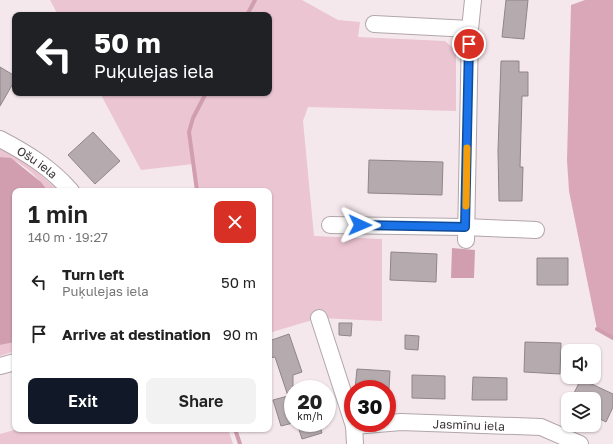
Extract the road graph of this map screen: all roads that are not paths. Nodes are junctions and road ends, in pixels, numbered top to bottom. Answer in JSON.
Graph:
{"nodes":[{"id":1,"x":473,"y":0,"type":"edge"},
{"id":2,"x":374,"y":24,"type":"dead end"},
{"id":3,"x":470,"y":29,"type":"junction"},
{"id":4,"x":0,"y":139,"type":"edge"},
{"id":5,"x":69,"y":188,"type":"edge"},
{"id":6,"x":330,"y":225,"type":"dead end"},
{"id":7,"x":536,"y":230,"type":"dead end"},
{"id":8,"x":465,"y":233,"type":"junction"},
{"id":9,"x":319,"y":318,"type":"dead end"},
{"id":10,"x":12,"y":363,"type":"edge"},
{"id":11,"x":0,"y":366,"type":"edge"},
{"id":12,"x":344,"y":395,"type":"edge"},
{"id":13,"x":396,"y":422,"type":"edge"},
{"id":14,"x":541,"y":427,"type":"junction"},
{"id":15,"x":354,"y":432,"type":"edge"},
{"id":16,"x":355,"y":444,"type":"edge"},
{"id":17,"x":549,"y":444,"type":"edge"},
{"id":18,"x":580,"y":444,"type":"edge"}],
"edges":[{"from":1,"to":3,"type":"street"},
{"from":2,"to":3,"type":"street"},
{"from":3,"to":8,"type":"street"},
{"from":4,"to":5,"type":"street","name":"Ošu iela"},
{"from":6,"to":8,"type":"street"},
{"from":7,"to":8,"type":"street"},
{"from":9,"to":12,"type":"street"},
{"from":10,"to":11,"type":"street"},
{"from":13,"to":14,"type":"street","name":"Jasmīnu iela"},
{"from":14,"to":17,"type":"street"},
{"from":14,"to":18,"type":"street","name":"Jasmīnu iela"},
{"from":15,"to":16,"type":"street"}]}
